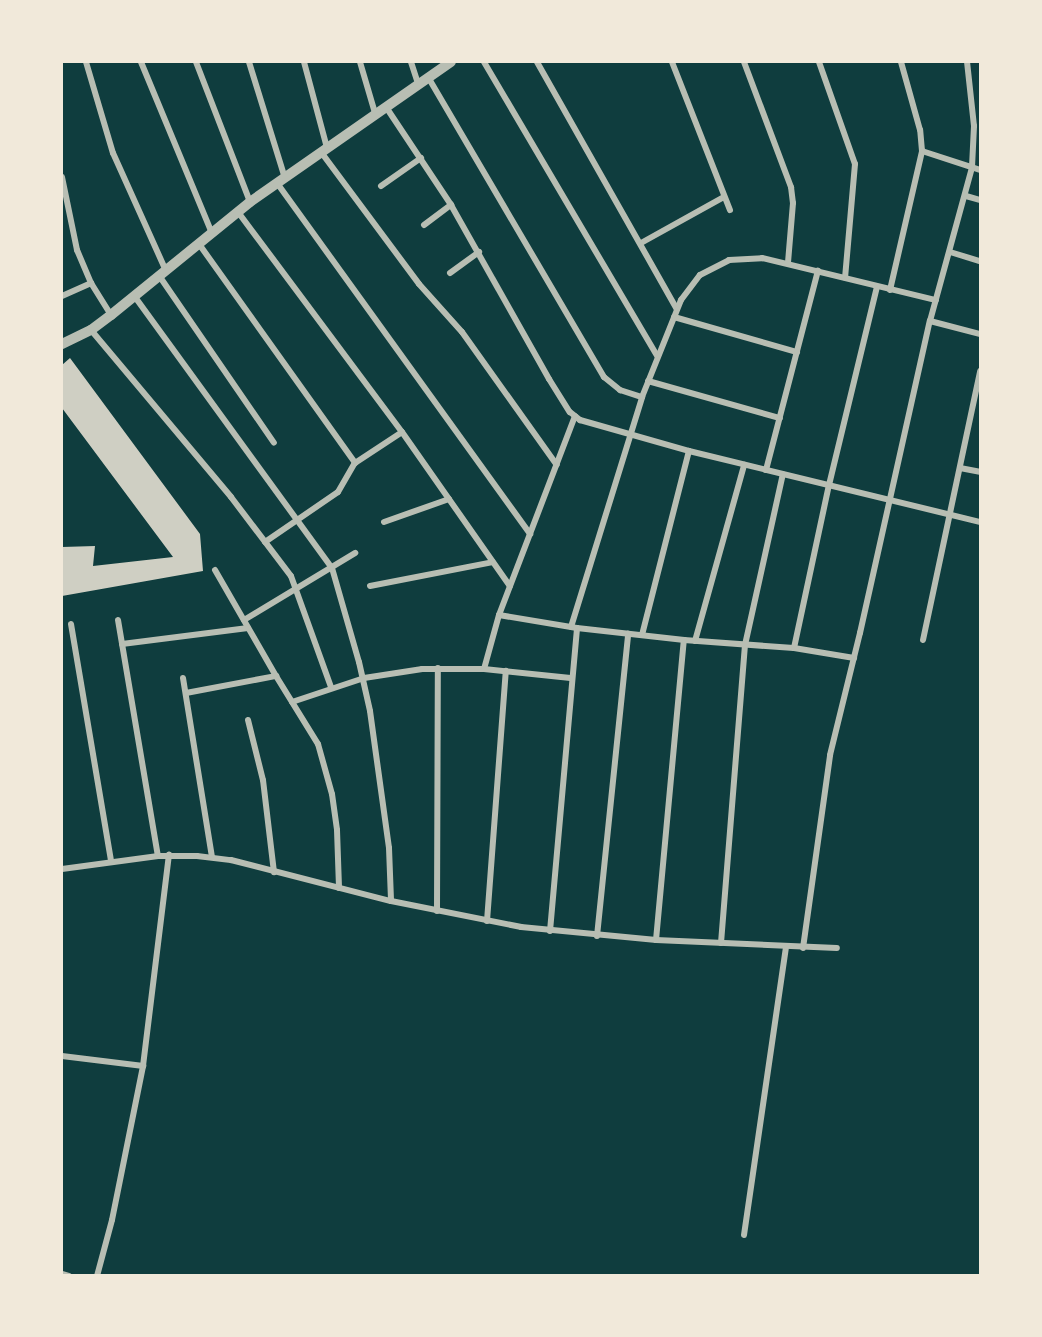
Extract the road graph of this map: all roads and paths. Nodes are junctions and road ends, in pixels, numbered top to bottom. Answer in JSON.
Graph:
{"nodes":[{"id":1,"x":86,"y":62,"type":"edge"},
{"id":2,"x":141,"y":62,"type":"edge"},
{"id":3,"x":196,"y":62,"type":"edge"},
{"id":4,"x":249,"y":62,"type":"edge"},
{"id":5,"x":304,"y":62,"type":"edge"},
{"id":6,"x":360,"y":62,"type":"edge"},
{"id":7,"x":411,"y":62,"type":"edge"},
{"id":8,"x":451,"y":62,"type":"edge"},
{"id":9,"x":484,"y":62,"type":"edge"},
{"id":10,"x":537,"y":62,"type":"edge"},
{"id":11,"x":672,"y":62,"type":"edge"},
{"id":12,"x":744,"y":62,"type":"edge"},
{"id":13,"x":819,"y":62,"type":"edge"},
{"id":14,"x":901,"y":62,"type":"edge"},
{"id":15,"x":967,"y":62,"type":"edge"},
{"id":16,"x":428,"y":77,"type":"junction"},
{"id":17,"x":418,"y":84,"type":"junction"},
{"id":18,"x":386,"y":107,"type":"junction"},
{"id":19,"x":375,"y":113,"type":"junction"},
{"id":20,"x":977,"y":127,"type":"edge"},
{"id":21,"x":324,"y":150,"type":"junction"},
{"id":22,"x":922,"y":152,"type":"junction"},
{"id":23,"x":421,"y":158,"type":"junction"},
{"id":24,"x":972,"y":167,"type":"junction"},
{"id":25,"x":981,"y":170,"type":"edge"},
{"id":26,"x":62,"y":177,"type":"edge"},
{"id":27,"x":281,"y":181,"type":"junction"},
{"id":28,"x":381,"y":186,"type":"dead end"},
{"id":29,"x":966,"y":196,"type":"junction"},
{"id":30,"x":724,"y":197,"type":"junction"},
{"id":31,"x":981,"y":200,"type":"edge"},
{"id":32,"x":250,"y":202,"type":"junction"},
{"id":33,"x":451,"y":206,"type":"junction"},
{"id":34,"x":730,"y":210,"type":"dead end"},
{"id":35,"x":238,"y":213,"type":"junction"},
{"id":36,"x":424,"y":225,"type":"dead end"},
{"id":37,"x":212,"y":232,"type":"junction"},
{"id":38,"x":641,"y":243,"type":"junction"},
{"id":39,"x":199,"y":244,"type":"junction"},
{"id":40,"x":479,"y":252,"type":"junction"},
{"id":41,"x":950,"y":252,"type":"junction"},
{"id":42,"x":981,"y":261,"type":"edge"},
{"id":43,"x":788,"y":263,"type":"junction"},
{"id":44,"x":818,"y":271,"type":"junction"},
{"id":45,"x":450,"y":273,"type":"dead end"},
{"id":46,"x":163,"y":274,"type":"junction"},
{"id":47,"x":845,"y":278,"type":"junction"},
{"id":48,"x":92,"y":283,"type":"junction"},
{"id":49,"x":877,"y":286,"type":"junction"},
{"id":50,"x":890,"y":290,"type":"junction"},
{"id":51,"x":62,"y":296,"type":"edge"},
{"id":52,"x":135,"y":297,"type":"junction"},
{"id":53,"x":936,"y":300,"type":"junction"},
{"id":54,"x":678,"y":309,"type":"junction"},
{"id":55,"x":111,"y":315,"type":"junction"},
{"id":56,"x":674,"y":317,"type":"junction"},
{"id":57,"x":930,"y":321,"type":"junction"},
{"id":58,"x":91,"y":330,"type":"junction"},
{"id":59,"x":981,"y":334,"type":"edge"},
{"id":60,"x":62,"y":344,"type":"edge"},
{"id":61,"x":797,"y":352,"type":"junction"},
{"id":62,"x":657,"y":356,"type":"junction"},
{"id":63,"x":981,"y":371,"type":"edge"},
{"id":64,"x":648,"y":381,"type":"junction"},
{"id":65,"x":642,"y":397,"type":"junction"},
{"id":66,"x":575,"y":416,"type":"junction"},
{"id":67,"x":780,"y":418,"type":"junction"},
{"id":68,"x":402,"y":432,"type":"junction"},
{"id":69,"x":629,"y":435,"type":"junction"},
{"id":70,"x":274,"y":443,"type":"dead end"},
{"id":71,"x":689,"y":451,"type":"junction"},
{"id":72,"x":356,"y":463,"type":"junction"},
{"id":73,"x":557,"y":465,"type":"junction"},
{"id":74,"x":744,"y":465,"type":"junction"},
{"id":75,"x":960,"y":468,"type":"junction"},
{"id":76,"x":766,"y":470,"type":"junction"},
{"id":77,"x":981,"y":472,"type":"edge"},
{"id":78,"x":783,"y":474,"type":"junction"},
{"id":79,"x":829,"y":485,"type":"junction"},
{"id":80,"x":449,"y":499,"type":"junction"},
{"id":81,"x":888,"y":500,"type":"junction"},
{"id":82,"x":950,"y":515,"type":"junction"},
{"id":83,"x":299,"y":520,"type":"junction"},
{"id":84,"x":384,"y":522,"type":"dead end"},
{"id":85,"x":981,"y":522,"type":"edge"},
{"id":86,"x":530,"y":534,"type":"junction"},
{"id":87,"x":265,"y":542,"type":"junction"},
{"id":88,"x":356,"y":553,"type":"dead end"},
{"id":89,"x":493,"y":562,"type":"junction"},
{"id":90,"x":332,"y":568,"type":"junction"},
{"id":91,"x":215,"y":570,"type":"dead end"},
{"id":92,"x":370,"y":586,"type":"dead end"},
{"id":93,"x":510,"y":586,"type":"junction"},
{"id":94,"x":297,"y":588,"type":"junction"},
{"id":95,"x":499,"y":615,"type":"junction"},
{"id":96,"x":118,"y":620,"type":"dead end"},
{"id":97,"x":244,"y":620,"type":"junction"},
{"id":98,"x":71,"y":624,"type":"dead end"},
{"id":99,"x":574,"y":627,"type":"junction"},
{"id":100,"x":248,"y":628,"type":"junction"},
{"id":101,"x":628,"y":634,"type":"junction"},
{"id":102,"x":642,"y":635,"type":"junction"},
{"id":103,"x":684,"y":640,"type":"junction"},
{"id":104,"x":923,"y":640,"type":"dead end"},
{"id":105,"x":695,"y":641,"type":"junction"},
{"id":106,"x":122,"y":644,"type":"junction"},
{"id":107,"x":745,"y":645,"type":"junction"},
{"id":108,"x":794,"y":648,"type":"junction"},
{"id":109,"x":854,"y":658,"type":"junction"},
{"id":110,"x":438,"y":668,"type":"junction"},
{"id":111,"x":484,"y":669,"type":"junction"},
{"id":112,"x":506,"y":671,"type":"junction"},
{"id":113,"x":276,"y":676,"type":"junction"},
{"id":114,"x":183,"y":678,"type":"dead end"},
{"id":115,"x":364,"y":678,"type":"junction"},
{"id":116,"x":571,"y":678,"type":"junction"},
{"id":117,"x":332,"y":687,"type":"junction"},
{"id":118,"x":186,"y":693,"type":"junction"},
{"id":119,"x":292,"y":702,"type":"junction"},
{"id":120,"x":248,"y":720,"type":"dead end"},
{"id":121,"x":168,"y":855,"type":"junction"},
{"id":122,"x":158,"y":856,"type":"junction"},
{"id":123,"x":212,"y":857,"type":"junction"},
{"id":124,"x":111,"y":861,"type":"junction"},
{"id":125,"x":62,"y":869,"type":"edge"},
{"id":126,"x":274,"y":872,"type":"junction"},
{"id":127,"x":339,"y":888,"type":"junction"},
{"id":128,"x":391,"y":901,"type":"junction"},
{"id":129,"x":437,"y":911,"type":"junction"},
{"id":130,"x":488,"y":921,"type":"junction"},
{"id":131,"x":550,"y":931,"type":"junction"},
{"id":132,"x":597,"y":936,"type":"junction"},
{"id":133,"x":656,"y":940,"type":"junction"},
{"id":134,"x":721,"y":943,"type":"junction"},
{"id":135,"x":786,"y":948,"type":"junction"},
{"id":136,"x":803,"y":948,"type":"junction"},
{"id":137,"x":837,"y":948,"type":"dead end"},
{"id":138,"x":62,"y":1056,"type":"edge"},
{"id":139,"x":143,"y":1066,"type":"junction"},
{"id":140,"x":744,"y":1235,"type":"dead end"},
{"id":141,"x":62,"y":1274,"type":"edge"},
{"id":142,"x":69,"y":1275,"type":"edge"},
{"id":143,"x":97,"y":1275,"type":"edge"}],
"edges":[{"from":1,"to":46,"type":"street"},
{"from":2,"to":37,"type":"street"},
{"from":3,"to":32,"type":"street"},
{"from":4,"to":27,"type":"street"},
{"from":5,"to":21,"type":"street"},
{"from":6,"to":19,"type":"street"},
{"from":7,"to":17,"type":"street"},
{"from":8,"to":16,"type":"street"},
{"from":9,"to":62,"type":"street"},
{"from":10,"to":38,"type":"street"},
{"from":11,"to":30,"type":"street"},
{"from":12,"to":43,"type":"street"},
{"from":13,"to":47,"type":"street"},
{"from":14,"to":22,"type":"street"},
{"from":15,"to":20,"type":"street"},
{"from":16,"to":17,"type":"street"},
{"from":16,"to":65,"type":"street"},
{"from":17,"to":18,"type":"street"},
{"from":18,"to":19,"type":"street"},
{"from":18,"to":23,"type":"street"},
{"from":19,"to":21,"type":"street"},
{"from":20,"to":24,"type":"street"},
{"from":21,"to":27,"type":"street"},
{"from":21,"to":73,"type":"street"},
{"from":22,"to":24,"type":"street"},
{"from":22,"to":50,"type":"street"},
{"from":23,"to":28,"type":"street"},
{"from":23,"to":33,"type":"street"},
{"from":24,"to":25,"type":"street"},
{"from":24,"to":29,"type":"street"},
{"from":26,"to":48,"type":"street"},
{"from":27,"to":32,"type":"street"},
{"from":27,"to":86,"type":"street"},
{"from":29,"to":31,"type":"street"},
{"from":29,"to":41,"type":"street"},
{"from":30,"to":34,"type":"street"},
{"from":30,"to":38,"type":"street"},
{"from":32,"to":35,"type":"street"},
{"from":33,"to":36,"type":"street"},
{"from":33,"to":40,"type":"street"},
{"from":35,"to":37,"type":"street"},
{"from":35,"to":68,"type":"street"},
{"from":37,"to":39,"type":"street"},
{"from":38,"to":54,"type":"street"},
{"from":39,"to":46,"type":"street"},
{"from":39,"to":72,"type":"street"},
{"from":40,"to":45,"type":"street"},
{"from":40,"to":66,"type":"street"},
{"from":41,"to":42,"type":"street"},
{"from":41,"to":53,"type":"street"},
{"from":43,"to":44,"type":"street"},
{"from":43,"to":54,"type":"street"},
{"from":44,"to":47,"type":"street"},
{"from":44,"to":61,"type":"street"},
{"from":46,"to":52,"type":"street"},
{"from":46,"to":70,"type":"street"},
{"from":47,"to":49,"type":"street"},
{"from":48,"to":51,"type":"street"},
{"from":48,"to":55,"type":"street"},
{"from":49,"to":50,"type":"street"},
{"from":49,"to":79,"type":"street"},
{"from":50,"to":53,"type":"street"},
{"from":52,"to":55,"type":"street"},
{"from":52,"to":83,"type":"street"},
{"from":53,"to":57,"type":"street"},
{"from":54,"to":56,"type":"street"},
{"from":55,"to":58,"type":"street"},
{"from":56,"to":61,"type":"street"},
{"from":56,"to":62,"type":"street"},
{"from":57,"to":59,"type":"street"},
{"from":57,"to":81,"type":"street"},
{"from":58,"to":60,"type":"street"},
{"from":58,"to":87,"type":"street"},
{"from":61,"to":67,"type":"street"},
{"from":62,"to":64,"type":"street"},
{"from":63,"to":75,"type":"street"},
{"from":64,"to":65,"type":"street"},
{"from":64,"to":67,"type":"street"},
{"from":65,"to":69,"type":"street"},
{"from":66,"to":69,"type":"street"},
{"from":66,"to":73,"type":"street"},
{"from":67,"to":76,"type":"street"},
{"from":68,"to":72,"type":"street"},
{"from":68,"to":80,"type":"street"},
{"from":69,"to":71,"type":"street"},
{"from":69,"to":99,"type":"street"},
{"from":71,"to":74,"type":"street"},
{"from":71,"to":102,"type":"street"},
{"from":72,"to":83,"type":"street"},
{"from":73,"to":86,"type":"street"},
{"from":74,"to":76,"type":"street"},
{"from":74,"to":105,"type":"street"},
{"from":75,"to":77,"type":"street"},
{"from":75,"to":82,"type":"street"},
{"from":76,"to":78,"type":"street"},
{"from":78,"to":79,"type":"street"},
{"from":78,"to":107,"type":"street"},
{"from":79,"to":81,"type":"street"},
{"from":79,"to":108,"type":"street"},
{"from":80,"to":84,"type":"street"},
{"from":80,"to":89,"type":"street"},
{"from":81,"to":82,"type":"street"},
{"from":81,"to":109,"type":"street"},
{"from":82,"to":85,"type":"street"},
{"from":82,"to":104,"type":"street"},
{"from":83,"to":87,"type":"street"},
{"from":83,"to":90,"type":"street"},
{"from":86,"to":93,"type":"street"},
{"from":87,"to":94,"type":"street"},
{"from":88,"to":90,"type":"street"},
{"from":89,"to":92,"type":"street"},
{"from":89,"to":93,"type":"street"},
{"from":90,"to":94,"type":"street"},
{"from":90,"to":115,"type":"street"},
{"from":91,"to":97,"type":"street"},
{"from":93,"to":95,"type":"street"},
{"from":94,"to":97,"type":"street"},
{"from":94,"to":117,"type":"street"},
{"from":95,"to":99,"type":"street"},
{"from":95,"to":111,"type":"street"},
{"from":96,"to":106,"type":"street"},
{"from":97,"to":100,"type":"street"},
{"from":98,"to":124,"type":"street"},
{"from":99,"to":101,"type":"street"},
{"from":99,"to":116,"type":"street"},
{"from":100,"to":106,"type":"street"},
{"from":100,"to":113,"type":"street"},
{"from":101,"to":102,"type":"street"},
{"from":101,"to":132,"type":"street"},
{"from":102,"to":103,"type":"street"},
{"from":103,"to":105,"type":"street"},
{"from":103,"to":133,"type":"street"},
{"from":105,"to":107,"type":"street"},
{"from":106,"to":122,"type":"street"},
{"from":107,"to":108,"type":"street"},
{"from":107,"to":134,"type":"street"},
{"from":108,"to":109,"type":"street"},
{"from":109,"to":136,"type":"street"},
{"from":110,"to":111,"type":"street"},
{"from":110,"to":115,"type":"street"},
{"from":110,"to":129,"type":"street"},
{"from":111,"to":112,"type":"street"},
{"from":112,"to":116,"type":"street"},
{"from":112,"to":130,"type":"street"},
{"from":113,"to":118,"type":"street"},
{"from":113,"to":119,"type":"street"},
{"from":114,"to":118,"type":"street"},
{"from":115,"to":117,"type":"street"},
{"from":115,"to":128,"type":"street"},
{"from":116,"to":131,"type":"street"},
{"from":117,"to":119,"type":"street"},
{"from":118,"to":123,"type":"street"},
{"from":119,"to":127,"type":"street"},
{"from":120,"to":126,"type":"street"},
{"from":121,"to":122,"type":"street"},
{"from":121,"to":123,"type":"street"},
{"from":121,"to":139,"type":"street"},
{"from":122,"to":124,"type":"street"},
{"from":123,"to":126,"type":"street"},
{"from":124,"to":125,"type":"street"},
{"from":126,"to":127,"type":"street"},
{"from":127,"to":128,"type":"street"},
{"from":128,"to":129,"type":"street"},
{"from":129,"to":130,"type":"street"},
{"from":130,"to":131,"type":"street"},
{"from":131,"to":132,"type":"street"},
{"from":132,"to":133,"type":"street"},
{"from":133,"to":134,"type":"street"},
{"from":134,"to":135,"type":"street"},
{"from":135,"to":136,"type":"street"},
{"from":135,"to":140,"type":"street"},
{"from":136,"to":137,"type":"street"},
{"from":138,"to":139,"type":"street"},
{"from":139,"to":143,"type":"street"},
{"from":141,"to":142,"type":"street"}]}
